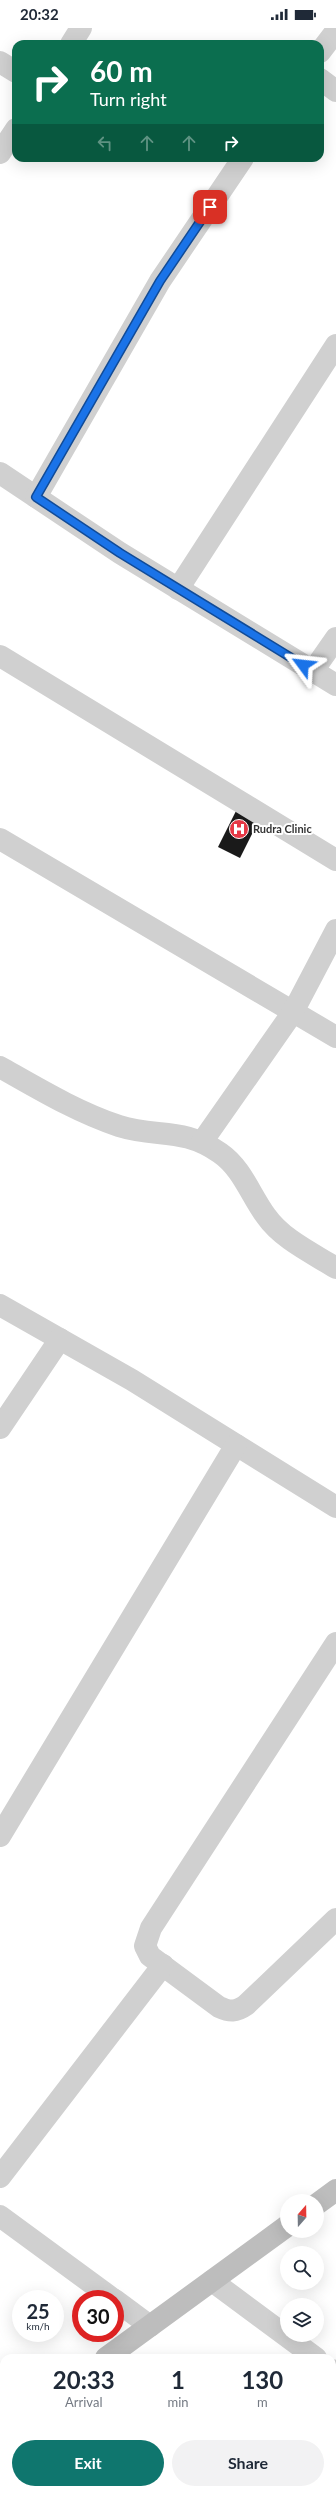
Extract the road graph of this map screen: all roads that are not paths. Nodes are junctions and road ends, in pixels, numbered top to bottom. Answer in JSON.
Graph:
{"nodes":[{"id":1,"x":81,"y":28,"type":"edge"},
{"id":2,"x":336,"y":31,"type":"edge"},
{"id":3,"x":74,"y":40,"type":"edge"},
{"id":4,"x":324,"y":47,"type":"edge"},
{"id":5,"x":0,"y":62,"type":"edge"},
{"id":6,"x":12,"y":70,"type":"edge"},
{"id":7,"x":324,"y":82,"type":"edge"},
{"id":8,"x":336,"y":91,"type":"edge"},
{"id":9,"x":12,"y":134,"type":"edge"},
{"id":10,"x":0,"y":153,"type":"edge"},
{"id":11,"x":240,"y":162,"type":"edge"},
{"id":12,"x":336,"y":345,"type":"edge"},
{"id":13,"x":0,"y":473,"type":"edge"},
{"id":14,"x":36,"y":497,"type":"junction"},
{"id":15,"x":178,"y":589,"type":"junction"},
{"id":16,"x":336,"y":638,"type":"edge"},
{"id":17,"x":0,"y":656,"type":"edge"},
{"id":18,"x":313,"y":671,"type":"junction"},
{"id":19,"x":336,"y":685,"type":"edge"},
{"id":20,"x":0,"y":840,"type":"edge"},
{"id":21,"x":336,"y":860,"type":"edge"},
{"id":22,"x":336,"y":930,"type":"edge"},
{"id":23,"x":293,"y":1012,"type":"junction"},
{"id":24,"x":336,"y":1037,"type":"edge"},
{"id":25,"x":0,"y":1068,"type":"edge"},
{"id":26,"x":202,"y":1142,"type":"junction"},
{"id":27,"x":336,"y":1268,"type":"edge"},
{"id":28,"x":0,"y":1305,"type":"edge"},
{"id":29,"x":60,"y":1339,"type":"junction"},
{"id":30,"x":0,"y":1428,"type":"edge"},
{"id":31,"x":236,"y":1444,"type":"junction"},
{"id":32,"x":336,"y":1507,"type":"edge"},
{"id":33,"x":336,"y":1643,"type":"edge"},
{"id":34,"x":0,"y":1836,"type":"edge"},
{"id":35,"x":336,"y":1919,"type":"edge"},
{"id":36,"x":162,"y":1965,"type":"junction"},
{"id":37,"x":0,"y":2177,"type":"edge"},
{"id":38,"x":336,"y":2190,"type":"edge"},
{"id":39,"x":324,"y":2199,"type":"edge"},
{"id":40,"x":0,"y":2216,"type":"edge"},
{"id":41,"x":280,"y":2231,"type":"edge"},
{"id":42,"x":212,"y":2281,"type":"junction"},
{"id":43,"x":100,"y":2290,"type":"edge"},
{"id":44,"x":124,"y":2307,"type":"edge"},
{"id":45,"x":150,"y":2326,"type":"junction"},
{"id":46,"x":112,"y":2354,"type":"edge"},
{"id":47,"x":311,"y":2354,"type":"edge"}],
"edges":[{"from":1,"to":3,"type":"street"},
{"from":2,"to":4,"type":"street"},
{"from":5,"to":6,"type":"street"},
{"from":7,"to":8,"type":"street"},
{"from":9,"to":10,"type":"street"},
{"from":11,"to":14,"type":"street"},
{"from":12,"to":15,"type":"street"},
{"from":13,"to":14,"type":"street"},
{"from":14,"to":15,"type":"street"},
{"from":15,"to":18,"type":"street"},
{"from":16,"to":18,"type":"street"},
{"from":17,"to":21,"type":"street"},
{"from":18,"to":19,"type":"street"},
{"from":20,"to":23,"type":"street"},
{"from":22,"to":23,"type":"street"},
{"from":23,"to":24,"type":"street"},
{"from":23,"to":26,"type":"street"},
{"from":25,"to":26,"type":"street"},
{"from":26,"to":27,"type":"street"},
{"from":28,"to":29,"type":"street"},
{"from":29,"to":30,"type":"street"},
{"from":29,"to":31,"type":"street"},
{"from":31,"to":32,"type":"street"},
{"from":31,"to":34,"type":"street"},
{"from":33,"to":36,"type":"street"},
{"from":35,"to":36,"type":"street"},
{"from":36,"to":37,"type":"street"},
{"from":38,"to":39,"type":"street"},
{"from":40,"to":43,"type":"street"},
{"from":41,"to":42,"type":"street"},
{"from":42,"to":45,"type":"street"},
{"from":42,"to":47,"type":"street"},
{"from":44,"to":45,"type":"street"},
{"from":45,"to":46,"type":"street"}]}
